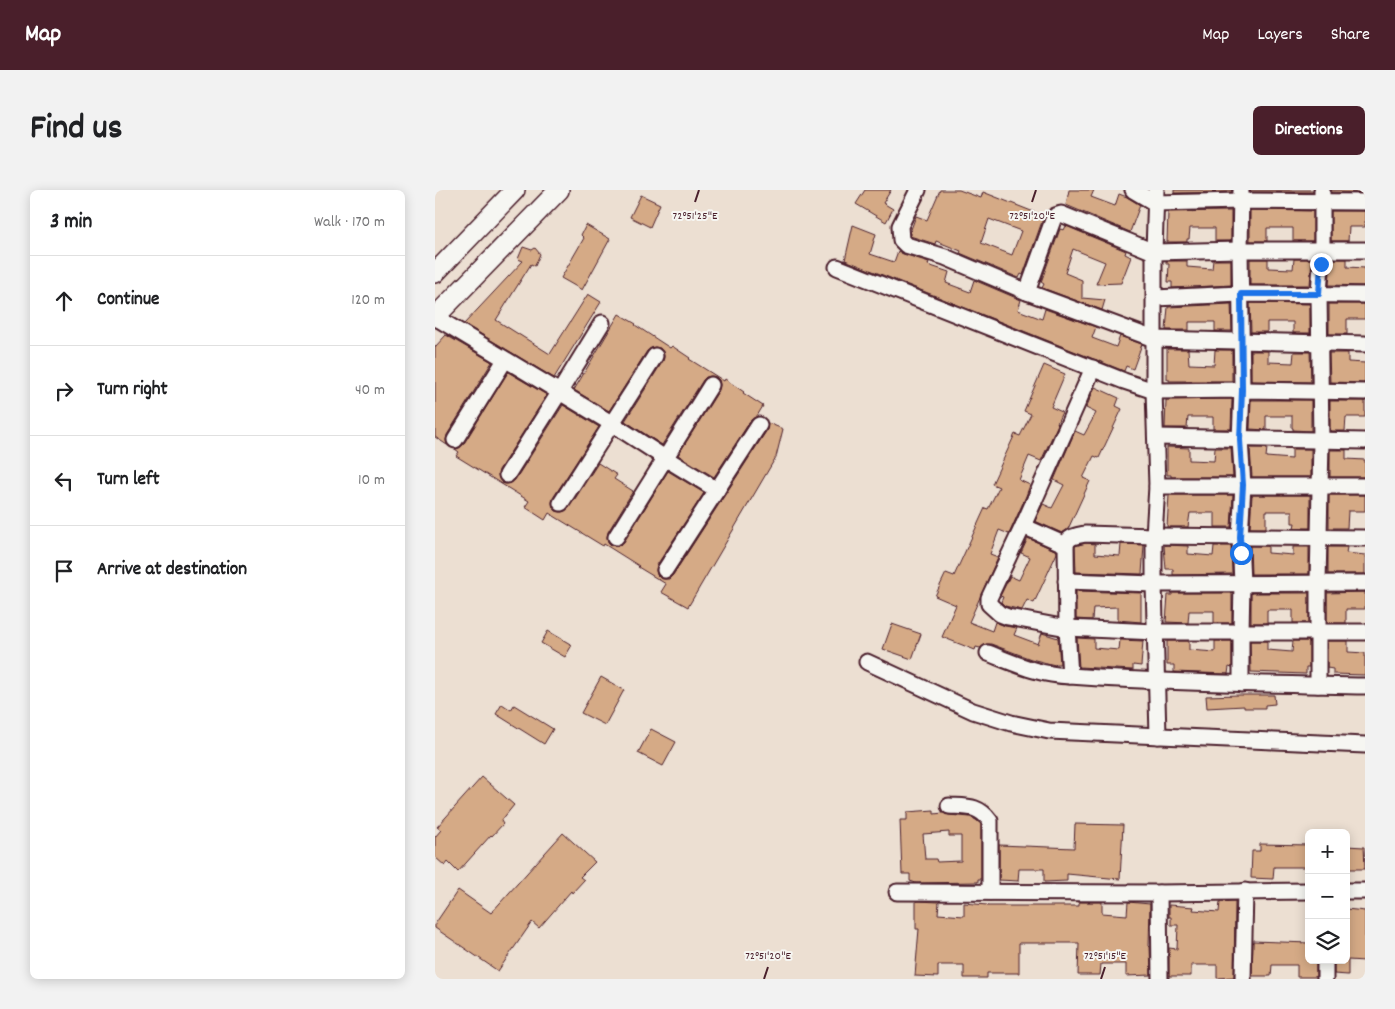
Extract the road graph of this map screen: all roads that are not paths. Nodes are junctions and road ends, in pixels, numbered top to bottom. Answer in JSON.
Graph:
{"nodes":[{"id":1,"x":515,"y":190,"type":"edge"},
{"id":2,"x":559,"y":190,"type":"edge"},
{"id":3,"x":918,"y":190,"type":"edge"},
{"id":4,"x":1133,"y":190,"type":"edge"},
{"id":5,"x":1241,"y":195,"type":"edge"},
{"id":6,"x":1156,"y":196,"type":"edge"},
{"id":7,"x":1322,"y":196,"type":"edge"},
{"id":8,"x":1365,"y":202,"type":"edge"},
{"id":9,"x":1322,"y":249,"type":"junction"},
{"id":10,"x":1240,"y":250,"type":"junction"},
{"id":11,"x":1365,"y":250,"type":"edge"},
{"id":12,"x":1154,"y":252,"type":"junction"},
{"id":13,"x":837,"y":267,"type":"dead end"},
{"id":14,"x":435,"y":273,"type":"edge"},
{"id":15,"x":1027,"y":292,"type":"junction"},
{"id":16,"x":1241,"y":294,"type":"junction"},
{"id":17,"x":1319,"y":294,"type":"junction"},
{"id":18,"x":1365,"y":294,"type":"edge"},
{"id":19,"x":1155,"y":298,"type":"junction"},
{"id":20,"x":435,"y":317,"type":"edge"},
{"id":21,"x":602,"y":323,"type":"dead end"},
{"id":22,"x":1154,"y":340,"type":"junction"},
{"id":23,"x":1241,"y":342,"type":"junction"},
{"id":24,"x":1319,"y":343,"type":"junction"},
{"id":25,"x":1365,"y":344,"type":"edge"},
{"id":26,"x":655,"y":356,"type":"dead end"},
{"id":27,"x":505,"y":360,"type":"junction"},
{"id":28,"x":1093,"y":368,"type":"junction"},
{"id":29,"x":711,"y":385,"type":"dead end"},
{"id":30,"x":1242,"y":390,"type":"junction"},
{"id":31,"x":1320,"y":391,"type":"junction"},
{"id":32,"x":1154,"y":392,"type":"junction"},
{"id":33,"x":1365,"y":392,"type":"edge"},
{"id":34,"x":559,"y":393,"type":"junction"},
{"id":35,"x":611,"y":423,"type":"junction"},
{"id":36,"x":759,"y":425,"type":"dead end"},
{"id":37,"x":1156,"y":437,"type":"junction"},
{"id":38,"x":455,"y":440,"type":"dead end"},
{"id":39,"x":1240,"y":440,"type":"junction"},
{"id":40,"x":1321,"y":441,"type":"junction"},
{"id":41,"x":1365,"y":441,"type":"edge"},
{"id":42,"x":665,"y":458,"type":"junction"},
{"id":43,"x":507,"y":475,"type":"dead end"},
{"id":44,"x":1243,"y":485,"type":"junction"},
{"id":45,"x":1157,"y":486,"type":"junction"},
{"id":46,"x":1321,"y":486,"type":"junction"},
{"id":47,"x":1365,"y":486,"type":"edge"},
{"id":48,"x":717,"y":490,"type":"junction"},
{"id":49,"x":561,"y":503,"type":"dead end"},
{"id":50,"x":1023,"y":526,"type":"junction"},
{"id":51,"x":1154,"y":536,"type":"junction"},
{"id":52,"x":616,"y":537,"type":"dead end"},
{"id":53,"x":1240,"y":537,"type":"junction"},
{"id":54,"x":1320,"y":538,"type":"junction"},
{"id":55,"x":1365,"y":538,"type":"edge"},
{"id":56,"x":1066,"y":545,"type":"junction"},
{"id":57,"x":665,"y":570,"type":"dead end"},
{"id":58,"x":1065,"y":581,"type":"junction"},
{"id":59,"x":1318,"y":583,"type":"junction"},
{"id":60,"x":1155,"y":584,"type":"junction"},
{"id":61,"x":1242,"y":584,"type":"junction"},
{"id":62,"x":1365,"y":584,"type":"edge"},
{"id":63,"x":1067,"y":628,"type":"junction"},
{"id":64,"x":1156,"y":632,"type":"junction"},
{"id":65,"x":1241,"y":632,"type":"junction"},
{"id":66,"x":1365,"y":632,"type":"edge"},
{"id":67,"x":1319,"y":633,"type":"junction"},
{"id":68,"x":988,"y":653,"type":"dead end"},
{"id":69,"x":867,"y":662,"type":"dead end"},
{"id":70,"x":1070,"y":676,"type":"junction"},
{"id":71,"x":1156,"y":681,"type":"junction"},
{"id":72,"x":1241,"y":684,"type":"junction"},
{"id":73,"x":1318,"y":685,"type":"junction"},
{"id":74,"x":1365,"y":686,"type":"edge"},
{"id":75,"x":1158,"y":736,"type":"junction"},
{"id":76,"x":1365,"y":745,"type":"edge"},
{"id":77,"x":949,"y":806,"type":"dead end"},
{"id":78,"x":1245,"y":891,"type":"junction"},
{"id":79,"x":1305,"y":891,"type":"edge"},
{"id":80,"x":1350,"y":891,"type":"edge"},
{"id":81,"x":1365,"y":891,"type":"edge"},
{"id":82,"x":897,"y":892,"type":"dead end"},
{"id":83,"x":990,"y":892,"type":"junction"},
{"id":84,"x":1159,"y":893,"type":"junction"},
{"id":85,"x":1325,"y":964,"type":"edge"},
{"id":86,"x":1160,"y":979,"type":"edge"},
{"id":87,"x":1243,"y":979,"type":"edge"},
{"id":88,"x":1325,"y":979,"type":"edge"}],
"edges":[{"from":1,"to":14,"type":"street"},
{"from":2,"to":20,"type":"street"},
{"from":3,"to":15,"type":"street"},
{"from":4,"to":6,"type":"street"},
{"from":5,"to":6,"type":"street"},
{"from":5,"to":7,"type":"street"},
{"from":5,"to":10,"type":"street"},
{"from":6,"to":12,"type":"street"},
{"from":7,"to":8,"type":"street"},
{"from":7,"to":9,"type":"street"},
{"from":9,"to":10,"type":"street"},
{"from":9,"to":11,"type":"street"},
{"from":9,"to":17,"type":"street"},
{"from":10,"to":12,"type":"street"},
{"from":10,"to":16,"type":"street"},
{"from":12,"to":15,"type":"street"},
{"from":12,"to":19,"type":"street"},
{"from":13,"to":28,"type":"street"},
{"from":15,"to":22,"type":"street"},
{"from":16,"to":17,"type":"street"},
{"from":16,"to":19,"type":"street"},
{"from":16,"to":23,"type":"street"},
{"from":17,"to":18,"type":"street"},
{"from":17,"to":24,"type":"street"},
{"from":19,"to":22,"type":"street"},
{"from":20,"to":27,"type":"street"},
{"from":21,"to":34,"type":"street"},
{"from":22,"to":23,"type":"street"},
{"from":22,"to":32,"type":"street"},
{"from":23,"to":24,"type":"street"},
{"from":23,"to":30,"type":"street"},
{"from":24,"to":25,"type":"street"},
{"from":24,"to":31,"type":"street"},
{"from":26,"to":35,"type":"street"},
{"from":27,"to":34,"type":"street"},
{"from":27,"to":38,"type":"street"},
{"from":28,"to":32,"type":"street"},
{"from":28,"to":50,"type":"street"},
{"from":29,"to":42,"type":"street"},
{"from":30,"to":31,"type":"street"},
{"from":30,"to":32,"type":"street"},
{"from":30,"to":39,"type":"street"},
{"from":31,"to":33,"type":"street"},
{"from":31,"to":40,"type":"street"},
{"from":32,"to":37,"type":"street"},
{"from":34,"to":35,"type":"street"},
{"from":34,"to":43,"type":"street"},
{"from":35,"to":42,"type":"street"},
{"from":35,"to":49,"type":"street"},
{"from":36,"to":48,"type":"street"},
{"from":37,"to":39,"type":"street"},
{"from":37,"to":45,"type":"street"},
{"from":39,"to":40,"type":"street"},
{"from":39,"to":44,"type":"street"},
{"from":40,"to":41,"type":"street"},
{"from":40,"to":46,"type":"street"},
{"from":42,"to":48,"type":"street"},
{"from":42,"to":52,"type":"street"},
{"from":44,"to":45,"type":"street"},
{"from":44,"to":46,"type":"street"},
{"from":44,"to":53,"type":"street"},
{"from":45,"to":51,"type":"street"},
{"from":46,"to":47,"type":"street"},
{"from":46,"to":54,"type":"street"},
{"from":48,"to":57,"type":"street"},
{"from":50,"to":56,"type":"street"},
{"from":50,"to":63,"type":"street"},
{"from":51,"to":53,"type":"street"},
{"from":51,"to":56,"type":"street"},
{"from":51,"to":60,"type":"street"},
{"from":53,"to":54,"type":"street"},
{"from":53,"to":61,"type":"street"},
{"from":54,"to":55,"type":"street"},
{"from":54,"to":59,"type":"street"},
{"from":56,"to":58,"type":"street"},
{"from":58,"to":60,"type":"street"},
{"from":58,"to":63,"type":"street"},
{"from":59,"to":61,"type":"street"},
{"from":59,"to":62,"type":"street"},
{"from":59,"to":67,"type":"street"},
{"from":60,"to":61,"type":"street"},
{"from":60,"to":64,"type":"street"},
{"from":61,"to":65,"type":"street"},
{"from":63,"to":64,"type":"street"},
{"from":63,"to":70,"type":"street"},
{"from":64,"to":65,"type":"street"},
{"from":64,"to":71,"type":"street"},
{"from":65,"to":67,"type":"street"},
{"from":65,"to":72,"type":"street"},
{"from":66,"to":67,"type":"street"},
{"from":67,"to":73,"type":"street"},
{"from":68,"to":70,"type":"street"},
{"from":69,"to":75,"type":"street"},
{"from":70,"to":71,"type":"street"},
{"from":71,"to":72,"type":"street"},
{"from":71,"to":75,"type":"street"},
{"from":72,"to":73,"type":"street"},
{"from":73,"to":74,"type":"street"},
{"from":75,"to":76,"type":"street"},
{"from":77,"to":83,"type":"street"},
{"from":78,"to":79,"type":"street"},
{"from":78,"to":84,"type":"street"},
{"from":78,"to":87,"type":"street"},
{"from":80,"to":81,"type":"street"},
{"from":82,"to":83,"type":"street"},
{"from":83,"to":84,"type":"street"},
{"from":84,"to":86,"type":"street"},
{"from":85,"to":88,"type":"street"}]}
